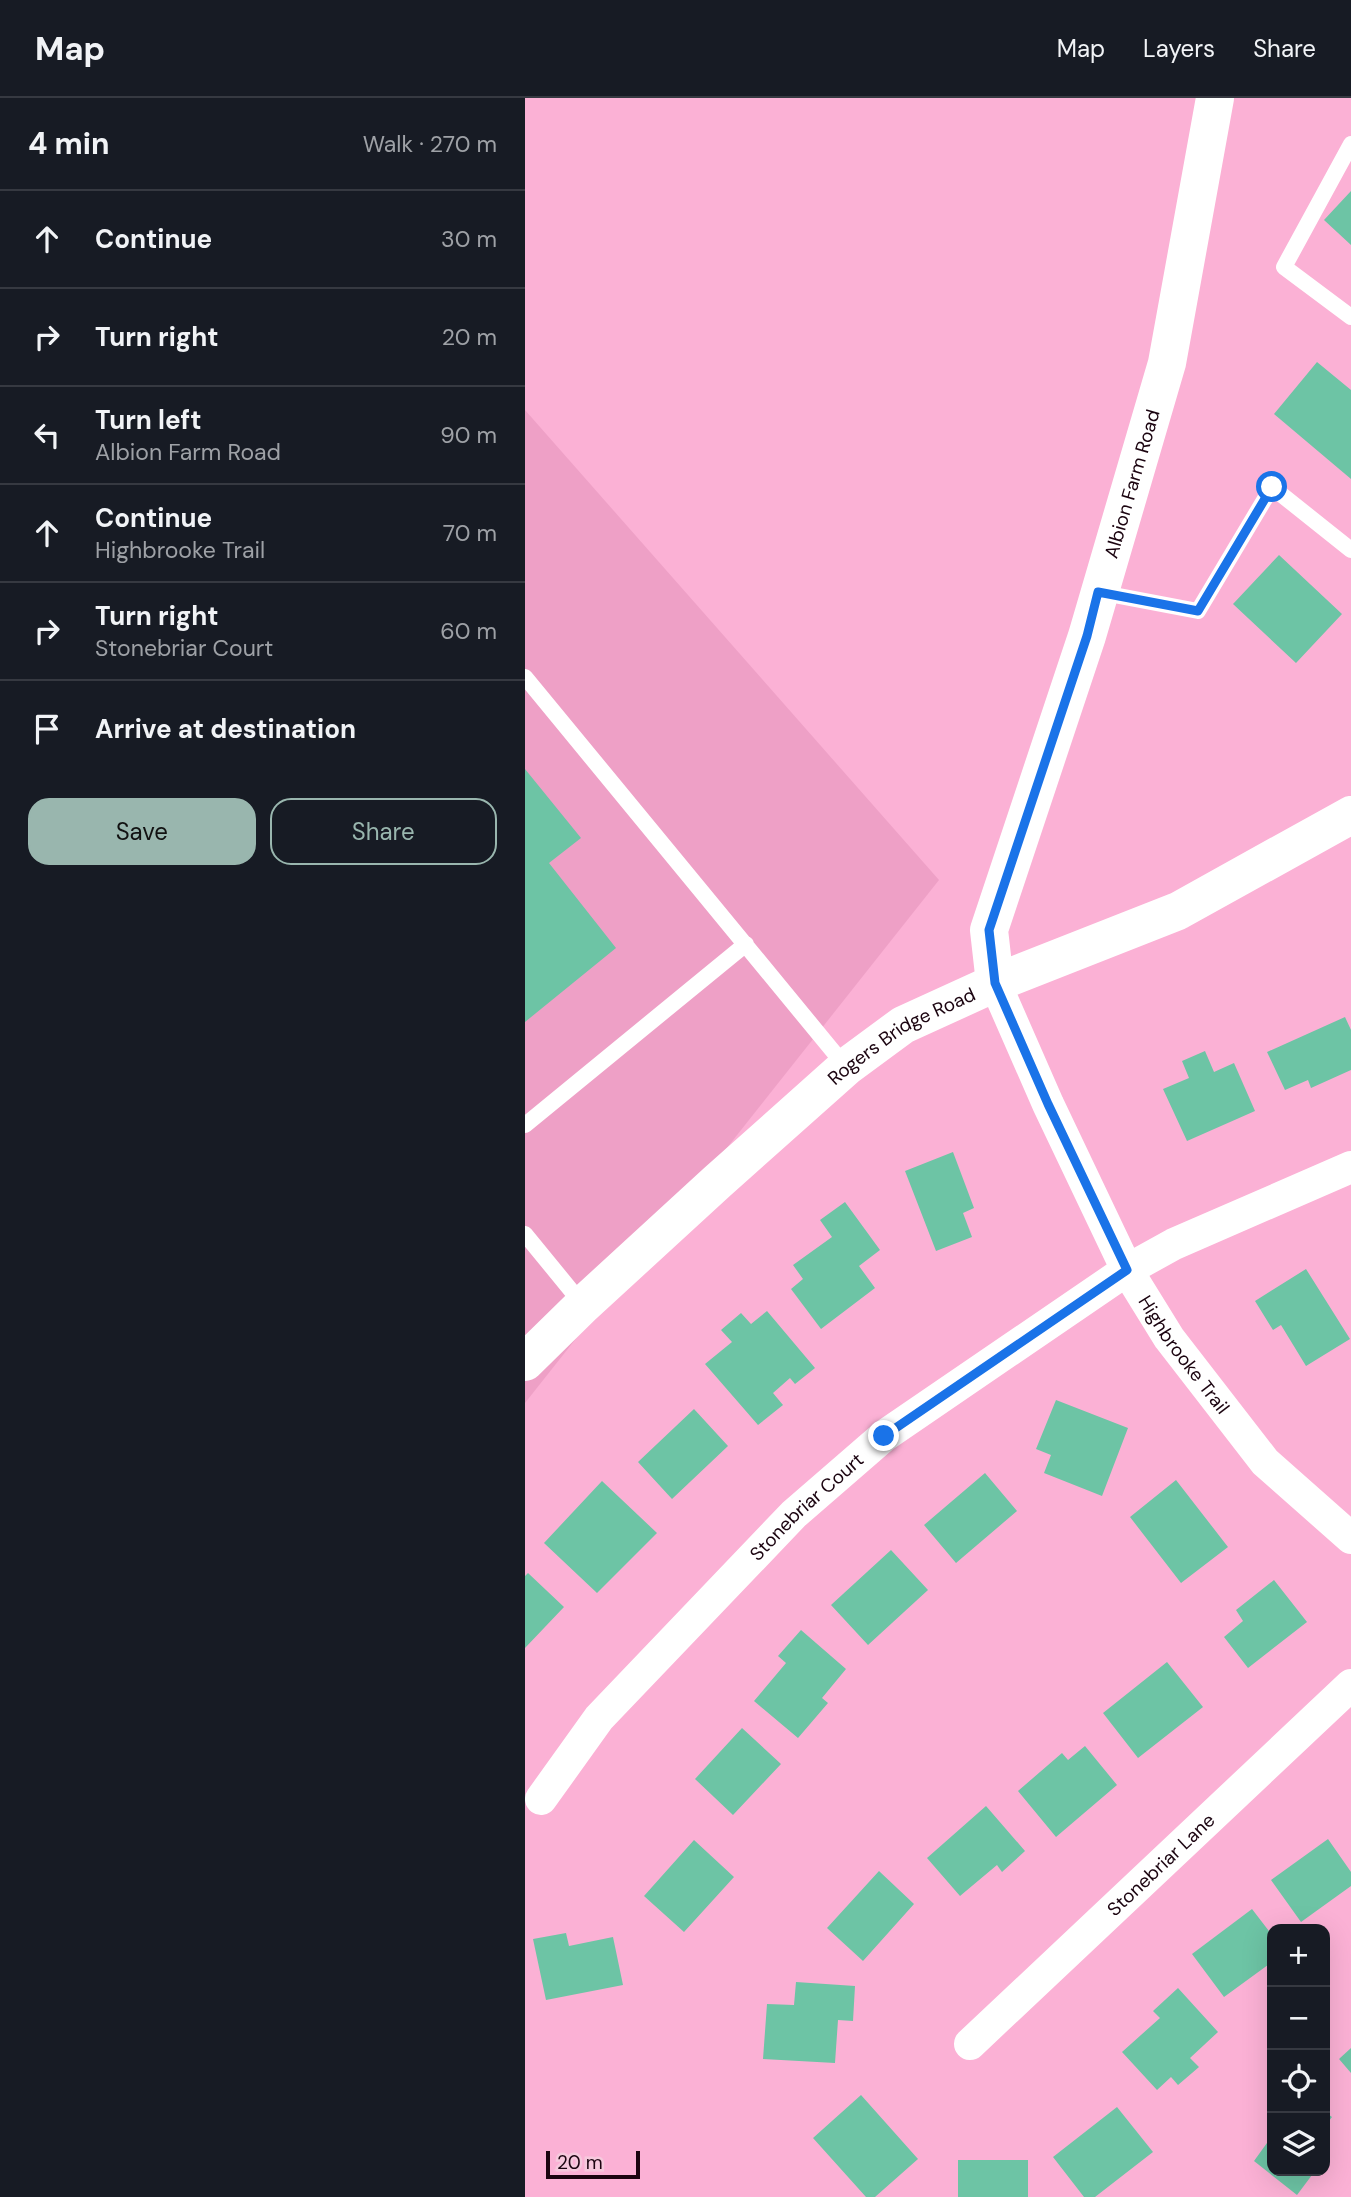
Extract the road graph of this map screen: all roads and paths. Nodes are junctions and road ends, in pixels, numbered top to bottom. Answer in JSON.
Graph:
{"nodes":[{"id":1,"x":1215,"y":98,"type":"edge"},
{"id":2,"x":1351,"y":144,"type":"edge"},
{"id":3,"x":1351,"y":317,"type":"edge"},
{"id":4,"x":1351,"y":550,"type":"edge"},
{"id":5,"x":1098,"y":592,"type":"junction"},
{"id":6,"x":525,"y":677,"type":"edge"},
{"id":7,"x":1351,"y":815,"type":"edge"},
{"id":8,"x":745,"y":944,"type":"junction"},
{"id":9,"x":995,"y":983,"type":"junction"},
{"id":10,"x":846,"y":1067,"type":"junction"},
{"id":11,"x":525,"y":1125,"type":"edge"},
{"id":12,"x":1351,"y":1167,"type":"edge"},
{"id":13,"x":525,"y":1234,"type":"edge"},
{"id":14,"x":1127,"y":1270,"type":"junction"},
{"id":15,"x":583,"y":1305,"type":"junction"},
{"id":16,"x":525,"y":1362,"type":"edge"},
{"id":17,"x":1351,"y":1538,"type":"edge"},
{"id":18,"x":1351,"y":1685,"type":"edge"},
{"id":19,"x":541,"y":1799,"type":"dead end"},
{"id":20,"x":970,"y":2043,"type":"dead end"}],
"edges":[{"from":1,"to":5,"type":"street","name":"Albion Farm Road"},
{"from":2,"to":3,"type":"lane"},
{"from":4,"to":5,"type":"lane"},
{"from":5,"to":9,"type":"street","name":"Albion Farm Road"},
{"from":6,"to":8,"type":"lane"},
{"from":7,"to":9,"type":"street","name":"Rogers Bridge Road"},
{"from":8,"to":10,"type":"lane"},
{"from":8,"to":11,"type":"lane"},
{"from":9,"to":10,"type":"street","name":"Rogers Bridge Road"},
{"from":9,"to":14,"type":"street","name":"Highbrooke Trail"},
{"from":10,"to":15,"type":"street","name":"Rogers Bridge Road"},
{"from":12,"to":14,"type":"street","name":"Stonebriar Court"},
{"from":13,"to":15,"type":"lane"},
{"from":14,"to":17,"type":"street","name":"Highbrooke Trail"},
{"from":14,"to":19,"type":"street","name":"Stonebriar Court"},
{"from":15,"to":16,"type":"street","name":"Rogers Bridge Road"},
{"from":18,"to":20,"type":"street","name":"Stonebriar Lane"}]}
